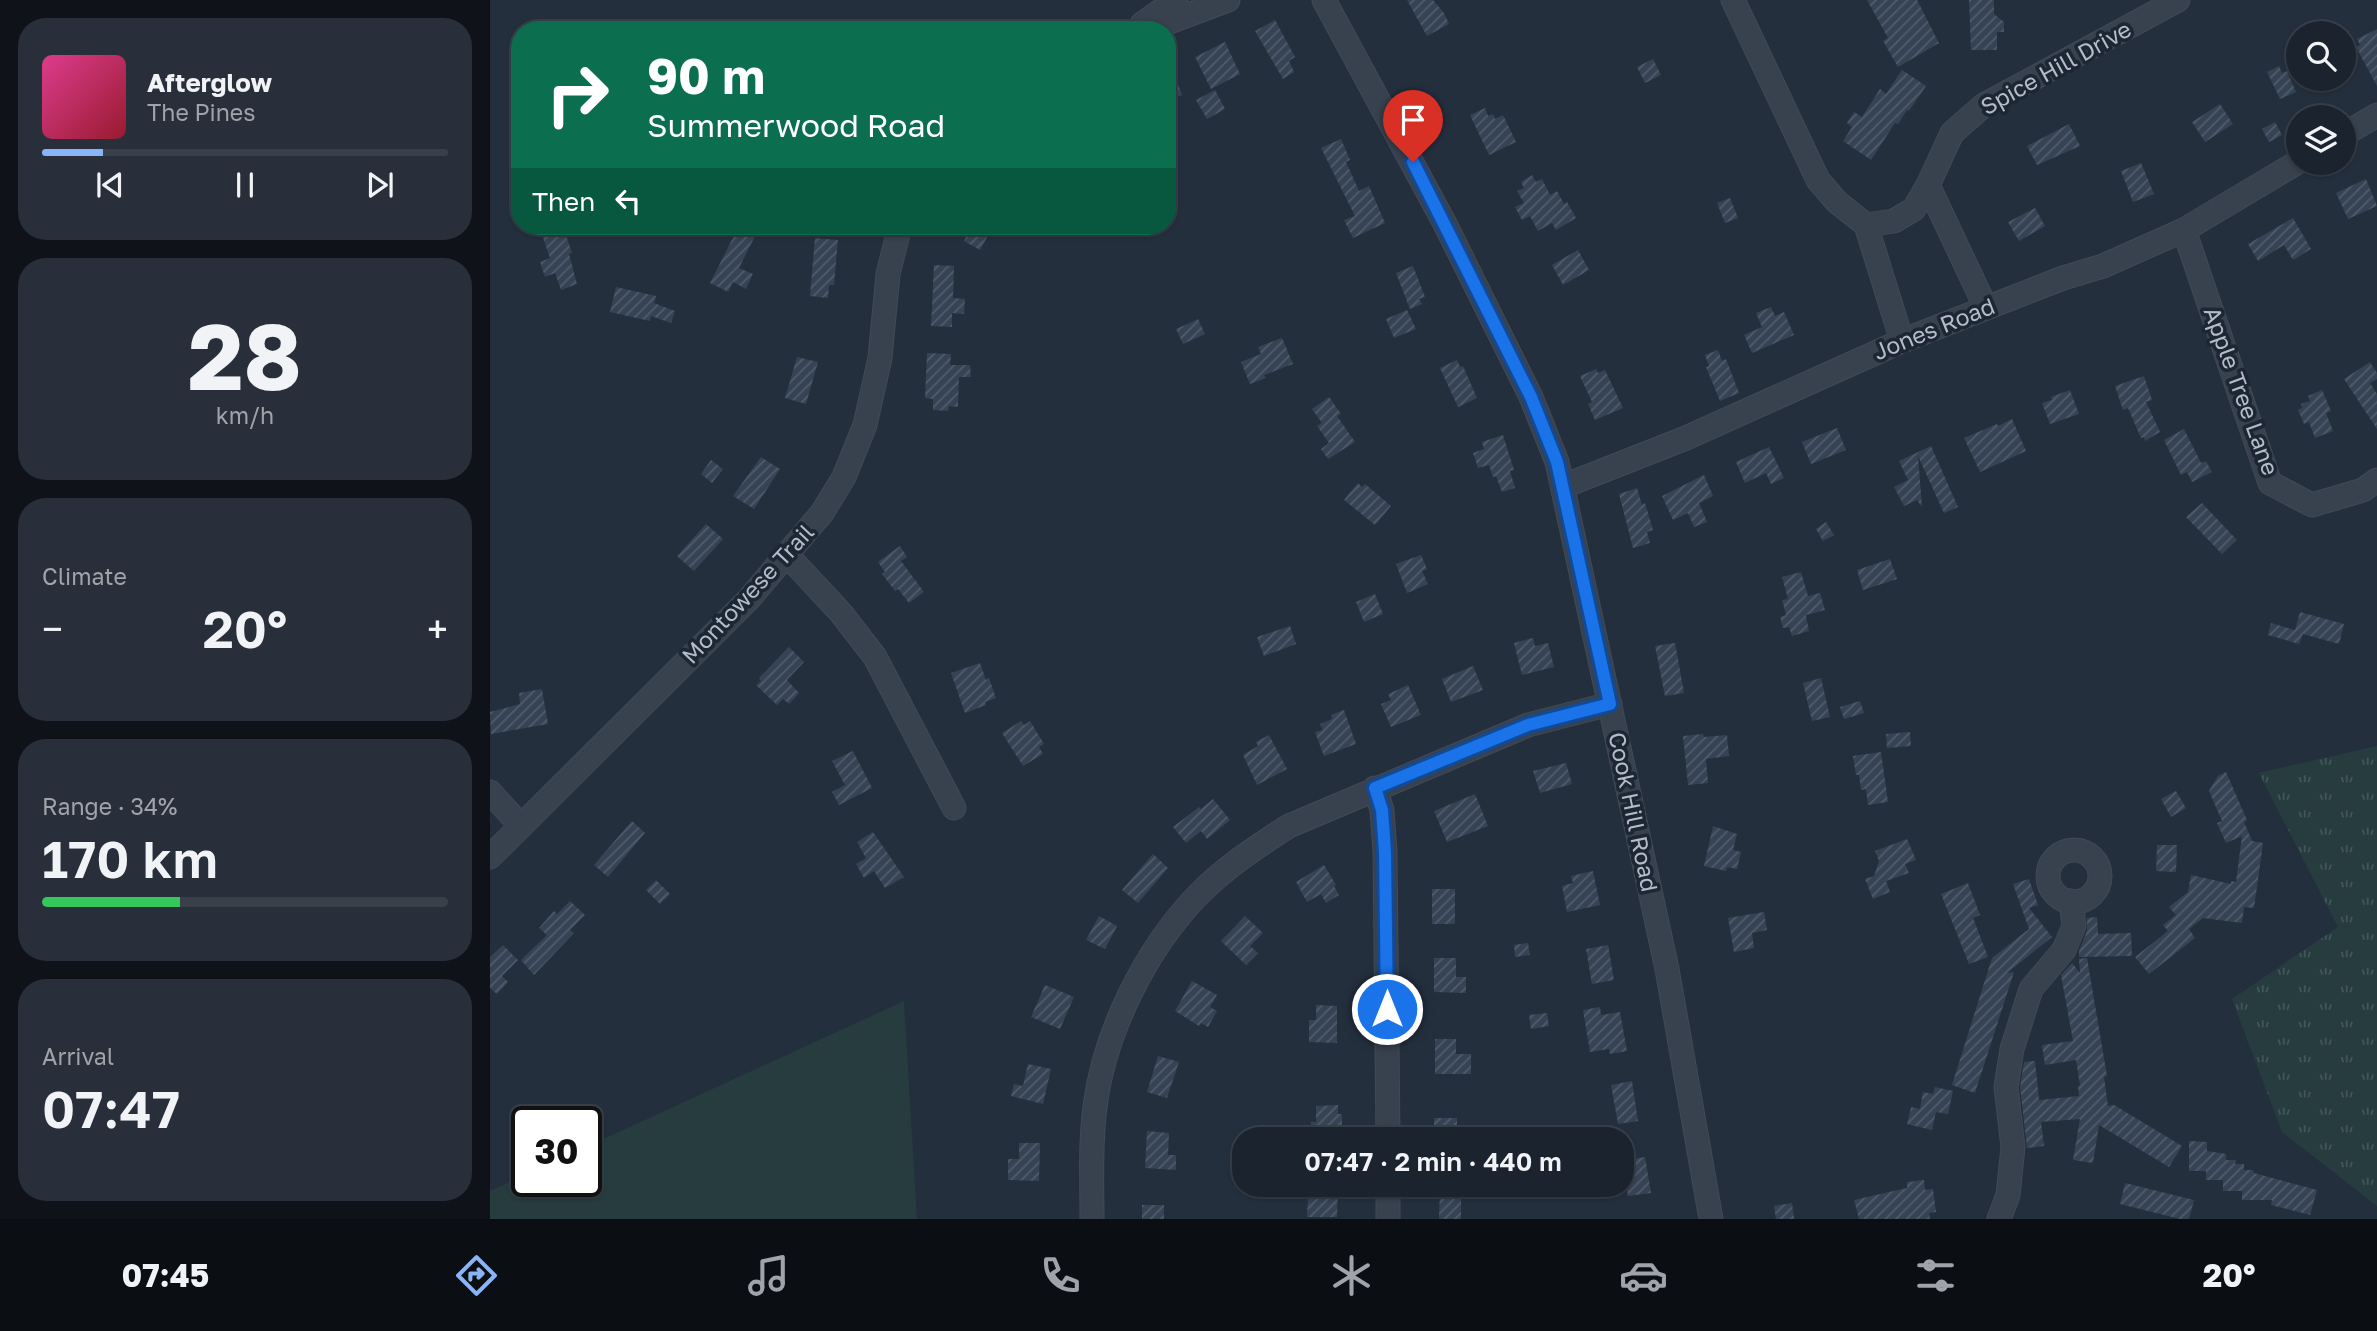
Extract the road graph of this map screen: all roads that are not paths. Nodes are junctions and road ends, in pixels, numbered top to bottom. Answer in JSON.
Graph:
{"nodes":[{"id":1,"x":1176,"y":0,"type":"edge"},
{"id":2,"x":1228,"y":0,"type":"edge"},
{"id":3,"x":1324,"y":0,"type":"edge"},
{"id":4,"x":1733,"y":0,"type":"edge"},
{"id":5,"x":2178,"y":0,"type":"edge"},
{"id":6,"x":1147,"y":21,"type":"edge"},
{"id":7,"x":1172,"y":21,"type":"edge"},
{"id":8,"x":2377,"y":115,"type":"edge"},
{"id":9,"x":2356,"y":127,"type":"edge"},
{"id":10,"x":2286,"y":169,"type":"edge"},
{"id":11,"x":1928,"y":185,"type":"junction"},
{"id":12,"x":1866,"y":225,"type":"junction"},
{"id":13,"x":2184,"y":230,"type":"junction"},
{"id":14,"x":898,"y":235,"type":"edge"},
{"id":15,"x":1986,"y":308,"type":"junction"},
{"id":16,"x":1902,"y":341,"type":"junction"},
{"id":17,"x":2377,"y":480,"type":"edge"},
{"id":18,"x":1564,"y":486,"type":"junction"},
{"id":19,"x":788,"y":556,"type":"junction"},
{"id":20,"x":1610,"y":704,"type":"junction"},
{"id":21,"x":1375,"y":788,"type":"junction"},
{"id":22,"x":490,"y":792,"type":"edge"},
{"id":23,"x":954,"y":808,"type":"dead end"},
{"id":24,"x":521,"y":826,"type":"junction"},
{"id":25,"x":490,"y":857,"type":"edge"},
{"id":26,"x":2071,"y":901,"type":"dead end"},
{"id":27,"x":1388,"y":1127,"type":"edge"},
{"id":28,"x":1388,"y":1197,"type":"edge"},
{"id":29,"x":1092,"y":1219,"type":"edge"},
{"id":30,"x":1388,"y":1219,"type":"edge"},
{"id":31,"x":1711,"y":1219,"type":"edge"},
{"id":32,"x":1999,"y":1219,"type":"edge"}],
"edges":[{"from":1,"to":6,"type":"street"},
{"from":2,"to":7,"type":"street"},
{"from":3,"to":18,"type":"street","name":"Cook Hill Road"},
{"from":4,"to":12,"type":"street"},
{"from":5,"to":11,"type":"street","name":"Spice Hill Drive"},
{"from":8,"to":9,"type":"street"},
{"from":10,"to":13,"type":"street","name":"Jones Road"},
{"from":11,"to":12,"type":"street","name":"Spice Hill Drive"},
{"from":11,"to":15,"type":"street"},
{"from":12,"to":16,"type":"street"},
{"from":13,"to":15,"type":"street","name":"Jones Road"},
{"from":13,"to":17,"type":"street","name":"Apple Tree Lane"},
{"from":14,"to":19,"type":"street","name":"Montowese Trail"},
{"from":15,"to":16,"type":"street","name":"Jones Road"},
{"from":16,"to":18,"type":"street","name":"Jones Road"},
{"from":18,"to":20,"type":"street","name":"Cook Hill Road"},
{"from":19,"to":23,"type":"street"},
{"from":19,"to":24,"type":"street","name":"Montowese Trail"},
{"from":20,"to":21,"type":"street"},
{"from":20,"to":31,"type":"street","name":"Cook Hill Road"},
{"from":21,"to":27,"type":"street"},
{"from":21,"to":29,"type":"street"},
{"from":22,"to":24,"type":"street"},
{"from":24,"to":25,"type":"street","name":"Montowese Trail"},
{"from":26,"to":32,"type":"street"},
{"from":28,"to":30,"type":"street"}]}
